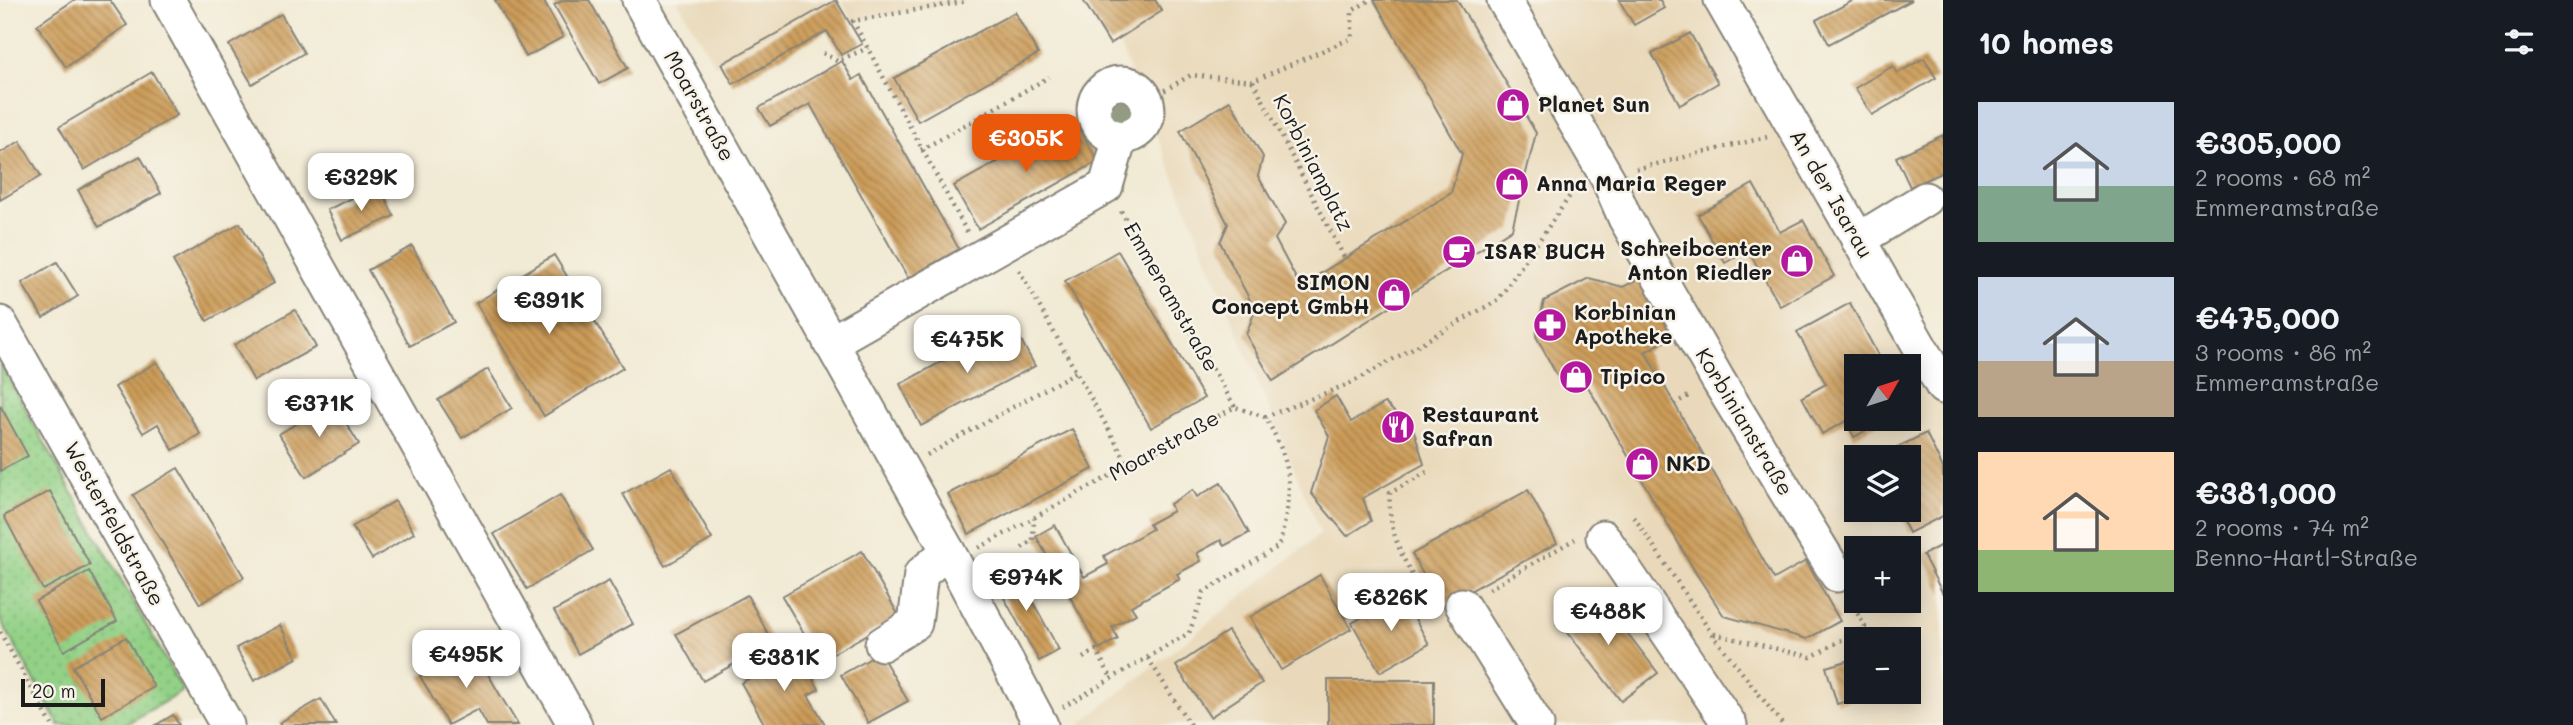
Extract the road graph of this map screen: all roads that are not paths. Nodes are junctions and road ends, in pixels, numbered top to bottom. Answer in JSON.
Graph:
{"nodes":[{"id":1,"x":168,"y":0,"type":"edge"},
{"id":2,"x":639,"y":0,"type":"edge"},
{"id":3,"x":1504,"y":0,"type":"edge"},
{"id":4,"x":1721,"y":0,"type":"edge"},
{"id":5,"x":1120,"y":138,"type":"junction"},
{"id":6,"x":1924,"y":199,"type":"dead end"},
{"id":7,"x":1858,"y":240,"type":"junction"},
{"id":8,"x":0,"y":323,"type":"edge"},
{"id":9,"x":830,"y":343,"type":"junction"},
{"id":10,"x":1943,"y":387,"type":"edge"},
{"id":11,"x":1594,"y":535,"type":"road end"},
{"id":12,"x":951,"y":556,"type":"junction"},
{"id":13,"x":1837,"y":575,"type":"road end"},
{"id":14,"x":1462,"y":605,"type":"road end"},
{"id":15,"x":882,"y":644,"type":"dead end"},
{"id":16,"x":1049,"y":718,"type":"edge"},
{"id":17,"x":227,"y":725,"type":"edge"},
{"id":18,"x":575,"y":725,"type":"edge"},
{"id":19,"x":1537,"y":725,"type":"edge"},
{"id":20,"x":1730,"y":725,"type":"edge"}],
"edges":[{"from":1,"to":18,"type":"street"},
{"from":2,"to":9,"type":"street","name":"Moarstraße"},
{"from":3,"to":13,"type":"street","name":"Korbinianstraße"},
{"from":4,"to":7,"type":"street","name":"An der Isarau"},
{"from":5,"to":5,"type":"street"},
{"from":5,"to":9,"type":"street"},
{"from":6,"to":7,"type":"street"},
{"from":7,"to":10,"type":"street","name":"An der Isarau"},
{"from":8,"to":17,"type":"street","name":"Westerfeldstraße"},
{"from":9,"to":12,"type":"street","name":"Moarstraße"},
{"from":11,"to":20,"type":"street"},
{"from":12,"to":15,"type":"street"},
{"from":12,"to":16,"type":"street","name":"Moarstraße"},
{"from":14,"to":19,"type":"street"}]}
